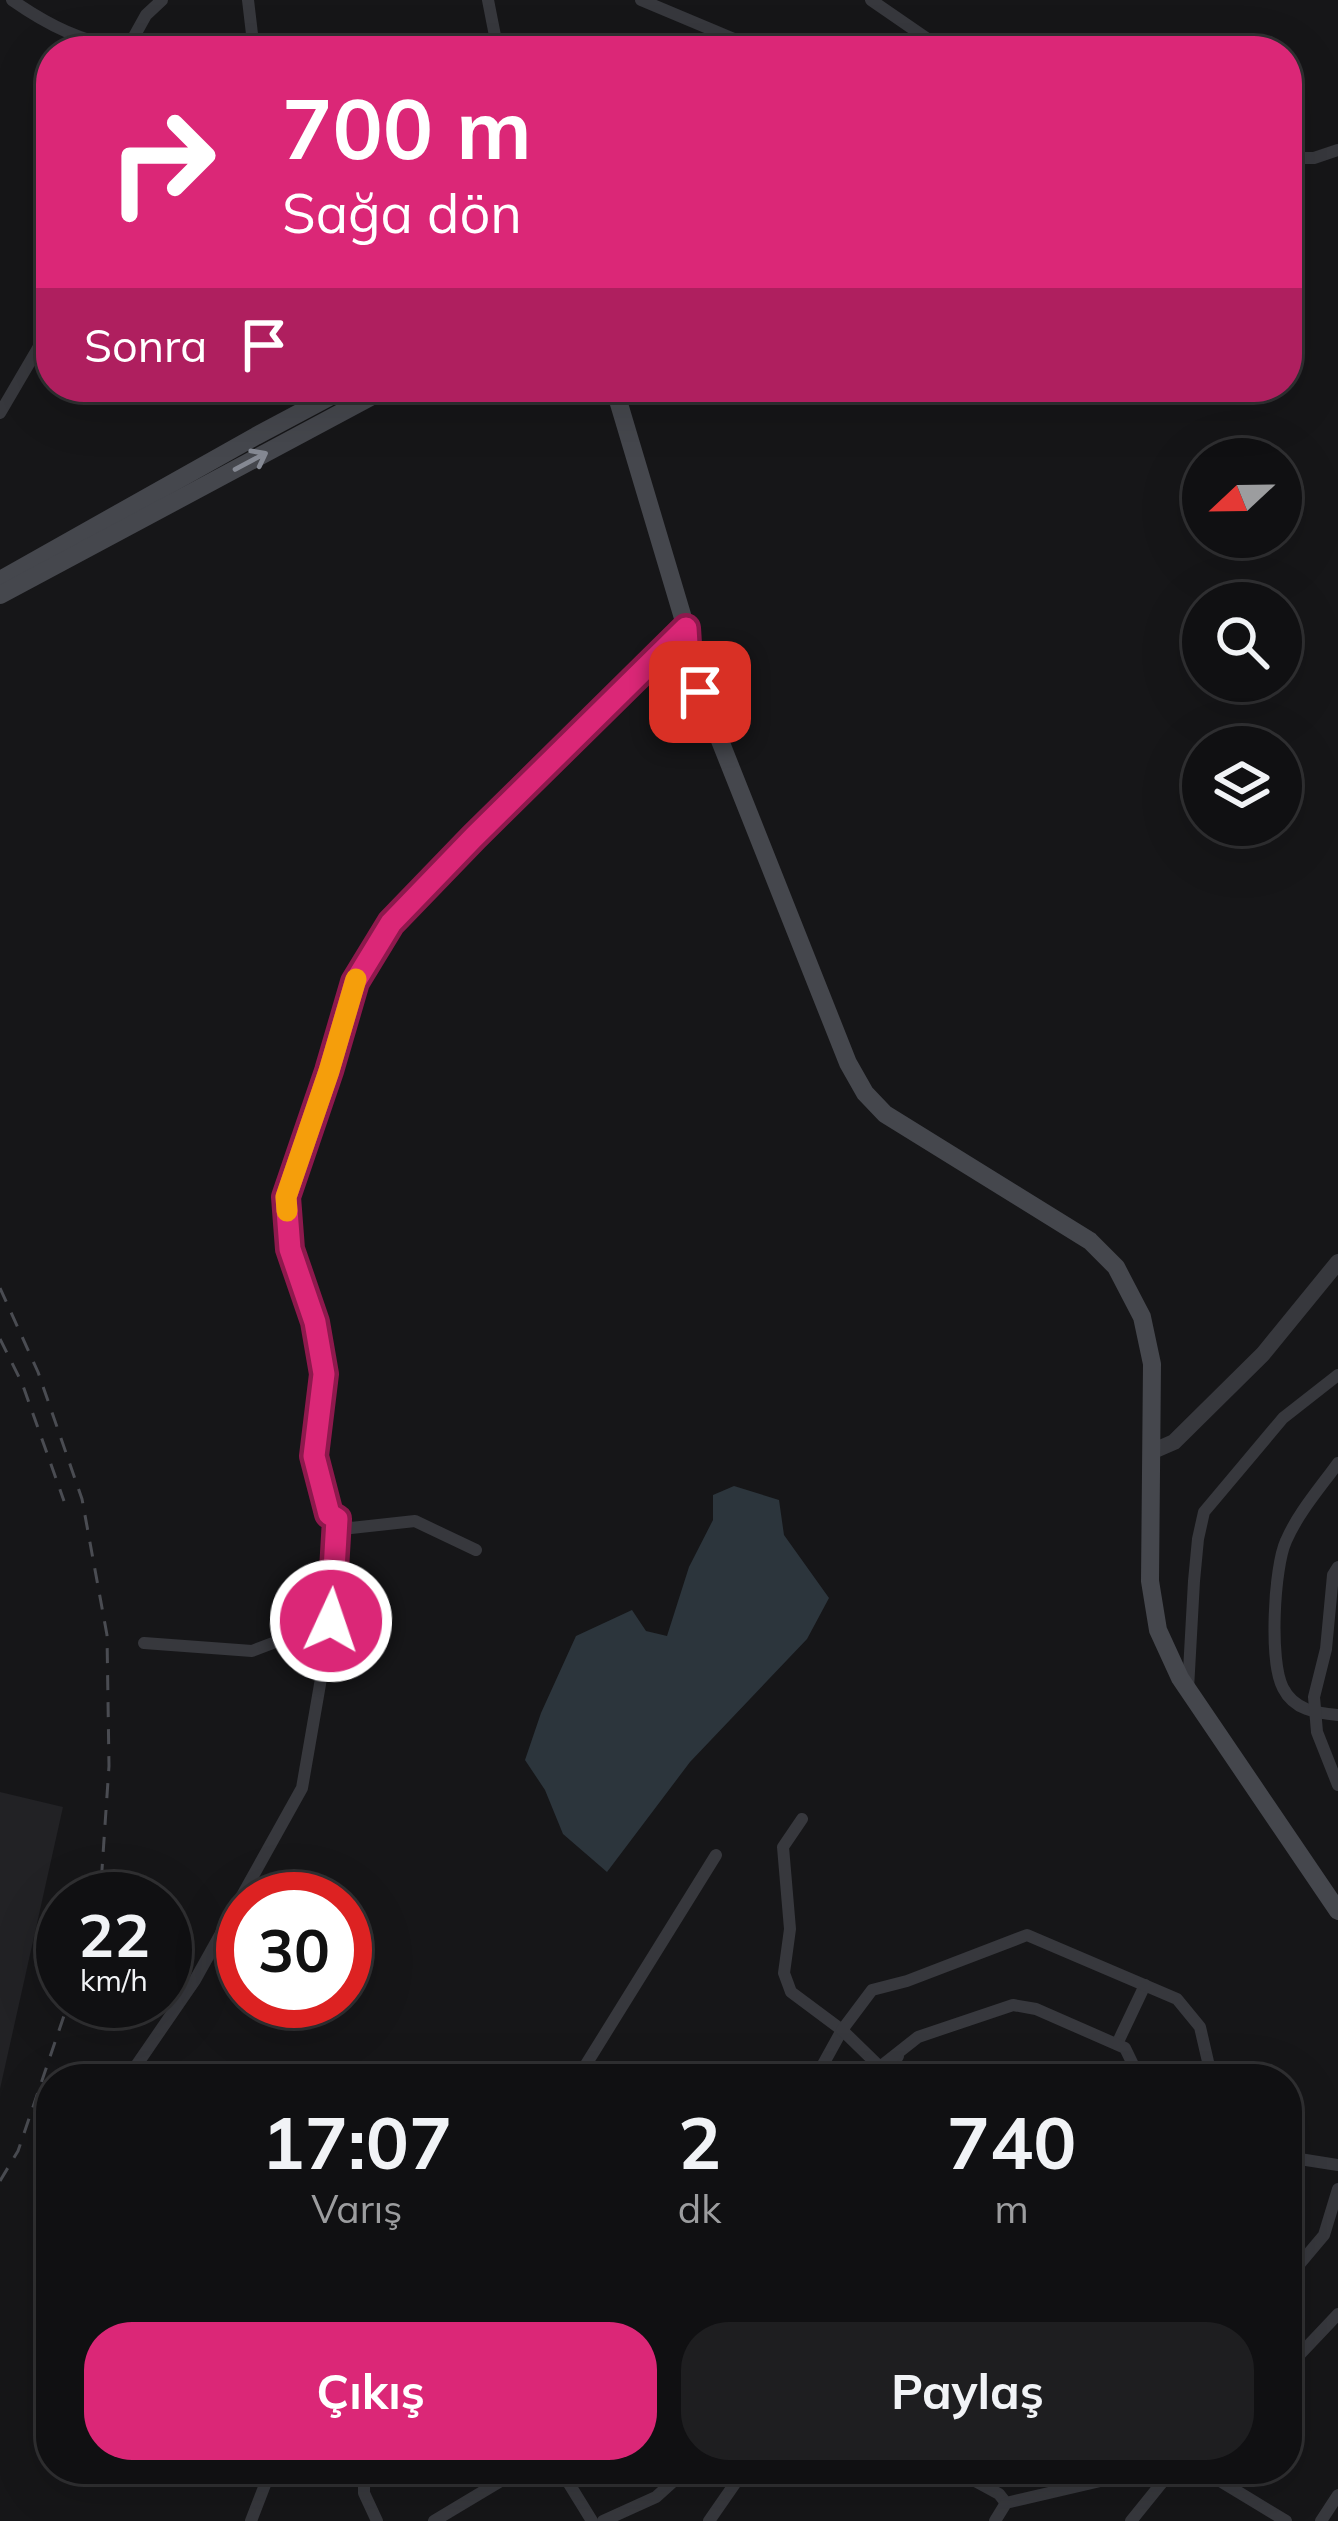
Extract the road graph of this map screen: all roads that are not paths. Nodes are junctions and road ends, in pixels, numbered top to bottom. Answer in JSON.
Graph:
{"nodes":[{"id":1,"x":12,"y":0,"type":"edge"},
{"id":2,"x":162,"y":0,"type":"edge"},
{"id":3,"x":248,"y":0,"type":"edge"},
{"id":4,"x":488,"y":0,"type":"edge"},
{"id":5,"x":641,"y":0,"type":"edge"},
{"id":6,"x":871,"y":0,"type":"edge"},
{"id":7,"x":73,"y":36,"type":"edge"},
{"id":8,"x":134,"y":36,"type":"edge"},
{"id":9,"x":252,"y":36,"type":"edge"},
{"id":10,"x":495,"y":36,"type":"edge"},
{"id":11,"x":727,"y":36,"type":"edge"},
{"id":12,"x":923,"y":36,"type":"edge"},
{"id":13,"x":1338,"y":150,"type":"edge"},
{"id":14,"x":1302,"y":158,"type":"edge"},
{"id":15,"x":36,"y":352,"type":"edge"},
{"id":16,"x":321,"y":402,"type":"edge"},
{"id":17,"x":361,"y":402,"type":"edge"},
{"id":18,"x":618,"y":402,"type":"edge"},
{"id":19,"x":0,"y":413,"type":"edge"},
{"id":20,"x":0,"y":580,"type":"edge"},
{"id":21,"x":0,"y":595,"type":"edge"},
{"id":22,"x":686,"y":628,"type":"junction"},
{"id":23,"x":1338,"y":1262,"type":"edge"},
{"id":24,"x":1338,"y":1375,"type":"edge"},
{"id":25,"x":1151,"y":1452,"type":"junction"},
{"id":26,"x":1338,"y":1463,"type":"edge"},
{"id":27,"x":337,"y":1519,"type":"junction"},
{"id":28,"x":476,"y":1550,"type":"dead end"},
{"id":29,"x":1338,"y":1568,"type":"edge"},
{"id":30,"x":1335,"y":1596,"type":"edge"},
{"id":31,"x":331,"y":1621,"type":"junction"},
{"id":32,"x":144,"y":1643,"type":"dead end"},
{"id":33,"x":1331,"y":1657,"type":"edge"},
{"id":34,"x":1188,"y":1690,"type":"junction"},
{"id":35,"x":1316,"y":1713,"type":"junction"},
{"id":36,"x":1338,"y":1715,"type":"edge"},
{"id":37,"x":1338,"y":1784,"type":"edge"},
{"id":38,"x":802,"y":1819,"type":"dead end"},
{"id":39,"x":716,"y":1855,"type":"dead end"},
{"id":40,"x":1338,"y":1911,"type":"edge"},
{"id":41,"x":1144,"y":1985,"type":"junction"},
{"id":42,"x":842,"y":2030,"type":"junction"},
{"id":43,"x":1117,"y":2044,"type":"junction"},
{"id":44,"x":902,"y":2050,"type":"junction"},
{"id":45,"x":137,"y":2064,"type":"edge"},
{"id":46,"x":586,"y":2064,"type":"edge"},
{"id":47,"x":823,"y":2064,"type":"edge"},
{"id":48,"x":877,"y":2064,"type":"edge"},
{"id":49,"x":884,"y":2064,"type":"edge"},
{"id":50,"x":894,"y":2064,"type":"edge"},
{"id":51,"x":1133,"y":2064,"type":"edge"},
{"id":52,"x":1209,"y":2064,"type":"edge"},
{"id":53,"x":1302,"y":2159,"type":"edge"},
{"id":54,"x":1338,"y":2165,"type":"edge"},
{"id":55,"x":1338,"y":2189,"type":"edge"},
{"id":56,"x":1302,"y":2261,"type":"edge"},
{"id":57,"x":1338,"y":2314,"type":"edge"},
{"id":58,"x":1302,"y":2352,"type":"edge"},
{"id":59,"x":265,"y":2484,"type":"edge"},
{"id":60,"x":364,"y":2484,"type":"edge"},
{"id":61,"x":495,"y":2484,"type":"edge"},
{"id":62,"x":569,"y":2484,"type":"edge"},
{"id":63,"x":670,"y":2484,"type":"edge"},
{"id":64,"x":735,"y":2484,"type":"edge"},
{"id":65,"x":981,"y":2484,"type":"edge"},
{"id":66,"x":1089,"y":2484,"type":"edge"},
{"id":67,"x":1161,"y":2484,"type":"edge"},
{"id":68,"x":1232,"y":2484,"type":"edge"},
{"id":69,"x":1338,"y":2495,"type":"edge"},
{"id":70,"x":1006,"y":2504,"type":"junction"},
{"id":71,"x":250,"y":2521,"type":"edge"},
{"id":72,"x":377,"y":2521,"type":"edge"},
{"id":73,"x":434,"y":2521,"type":"edge"},
{"id":74,"x":592,"y":2521,"type":"edge"},
{"id":75,"x":603,"y":2521,"type":"edge"},
{"id":76,"x":710,"y":2521,"type":"edge"},
{"id":77,"x":995,"y":2521,"type":"edge"},
{"id":78,"x":1131,"y":2521,"type":"edge"},
{"id":79,"x":1286,"y":2521,"type":"edge"},
{"id":80,"x":1321,"y":2521,"type":"edge"}],
"edges":[{"from":1,"to":7,"type":"street"},
{"from":2,"to":8,"type":"street"},
{"from":3,"to":9,"type":"street"},
{"from":4,"to":10,"type":"street"},
{"from":5,"to":11,"type":"street"},
{"from":6,"to":12,"type":"street"},
{"from":13,"to":14,"type":"street"},
{"from":15,"to":19,"type":"street"},
{"from":16,"to":20,"type":"main road"},
{"from":21,"to":17,"type":"main road","one_way":true},
{"from":18,"to":22,"type":"main road"},
{"from":22,"to":25,"type":"main road"},
{"from":22,"to":27,"type":"street"},
{"from":23,"to":25,"type":"street"},
{"from":24,"to":34,"type":"street"},
{"from":25,"to":34,"type":"main road"},
{"from":26,"to":35,"type":"street"},
{"from":27,"to":28,"type":"street"},
{"from":27,"to":31,"type":"street"},
{"from":29,"to":30,"type":"street"},
{"from":30,"to":33,"type":"street"},
{"from":31,"to":32,"type":"street"},
{"from":31,"to":45,"type":"street"},
{"from":33,"to":35,"type":"street"},
{"from":34,"to":40,"type":"main road"},
{"from":35,"to":36,"type":"street"},
{"from":35,"to":37,"type":"street"},
{"from":38,"to":42,"type":"street"},
{"from":39,"to":46,"type":"street"},
{"from":41,"to":42,"type":"street"},
{"from":41,"to":43,"type":"street"},
{"from":41,"to":52,"type":"street"},
{"from":42,"to":47,"type":"street"},
{"from":42,"to":48,"type":"street"},
{"from":43,"to":44,"type":"street"},
{"from":43,"to":51,"type":"street"},
{"from":44,"to":49,"type":"street"},
{"from":44,"to":50,"type":"street"},
{"from":53,"to":54,"type":"street"},
{"from":55,"to":56,"type":"street"},
{"from":57,"to":58,"type":"street"},
{"from":59,"to":71,"type":"street"},
{"from":60,"to":72,"type":"street"},
{"from":61,"to":73,"type":"street"},
{"from":62,"to":74,"type":"street"},
{"from":63,"to":75,"type":"street"},
{"from":64,"to":76,"type":"street"},
{"from":65,"to":70,"type":"street"},
{"from":66,"to":70,"type":"street"},
{"from":67,"to":78,"type":"street"},
{"from":68,"to":79,"type":"street"},
{"from":69,"to":80,"type":"street"},
{"from":70,"to":77,"type":"street"}]}
